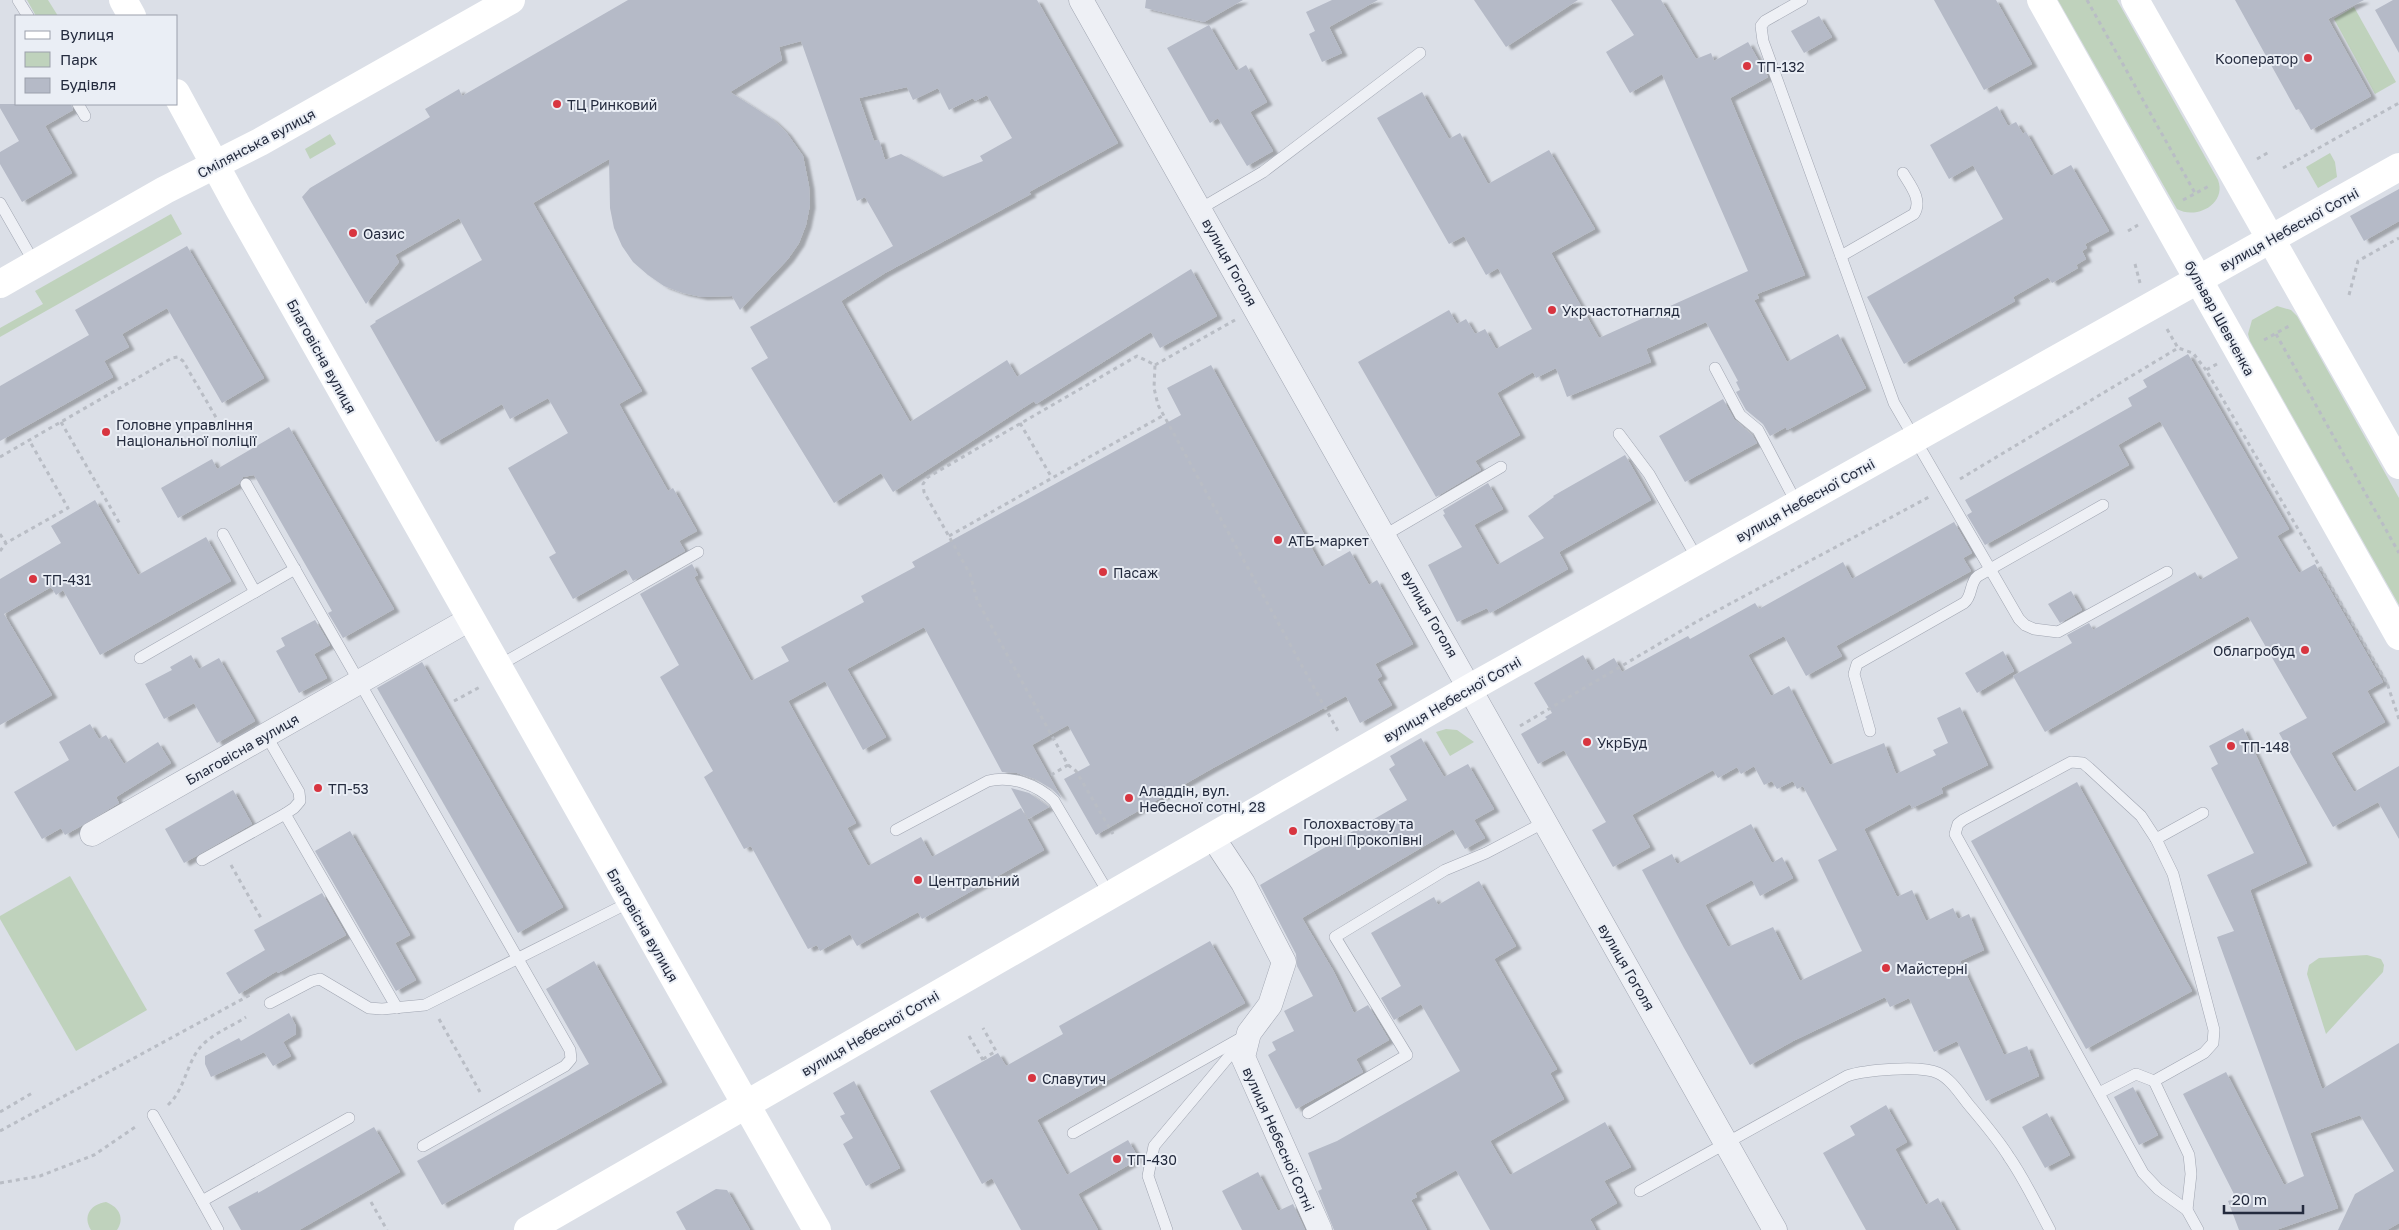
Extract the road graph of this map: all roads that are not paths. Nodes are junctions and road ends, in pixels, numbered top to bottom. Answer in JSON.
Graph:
{"nodes":[{"id":1,"x":18,"y":0,"type":"edge"},
{"id":2,"x":123,"y":0,"type":"edge"},
{"id":3,"x":510,"y":0,"type":"edge"},
{"id":4,"x":1081,"y":0,"type":"edge"},
{"id":5,"x":1802,"y":0,"type":"edge"},
{"id":6,"x":2041,"y":0,"type":"edge"},
{"id":7,"x":2135,"y":0,"type":"edge"},
{"id":8,"x":27,"y":15,"type":"edge"},
{"id":9,"x":131,"y":15,"type":"edge"},
{"id":10,"x":1420,"y":53,"type":"dead end"},
{"id":11,"x":178,"y":97,"type":"edge"},
{"id":12,"x":79,"y":105,"type":"edge"},
{"id":13,"x":85,"y":116,"type":"dead end"},
{"id":14,"x":216,"y":165,"type":"junction"},
{"id":15,"x":2399,"y":168,"type":"edge"},
{"id":16,"x":1903,"y":173,"type":"dead end"},
{"id":17,"x":0,"y":203,"type":"edge"},
{"id":18,"x":1200,"y":208,"type":"junction"},
{"id":19,"x":2271,"y":239,"type":"junction"},
{"id":20,"x":1841,"y":256,"type":"junction"},
{"id":21,"x":35,"y":264,"type":"junction"},
{"id":22,"x":2199,"y":280,"type":"junction"},
{"id":23,"x":0,"y":284,"type":"edge"},
{"id":24,"x":1715,"y":368,"type":"dead end"},
{"id":25,"x":1619,"y":434,"type":"dead end"},
{"id":26,"x":1914,"y":439,"type":"junction"},
{"id":27,"x":2399,"y":465,"type":"edge"},
{"id":28,"x":1501,"y":467,"type":"dead end"},
{"id":29,"x":246,"y":484,"type":"dead end"},
{"id":30,"x":1798,"y":504,"type":"junction"},
{"id":31,"x":2103,"y":505,"type":"dead end"},
{"id":32,"x":223,"y":534,"type":"dead end"},
{"id":33,"x":1386,"y":536,"type":"junction"},
{"id":34,"x":698,"y":552,"type":"dead end"},
{"id":35,"x":1698,"y":560,"type":"junction"},
{"id":36,"x":295,"y":569,"type":"junction"},
{"id":37,"x":1990,"y":569,"type":"junction"},
{"id":38,"x":2167,"y":572,"type":"dead end"},
{"id":39,"x":255,"y":592,"type":"junction"},
{"id":40,"x":470,"y":619,"type":"junction"},
{"id":41,"x":2399,"y":636,"type":"edge"},
{"id":42,"x":140,"y":658,"type":"dead end"},
{"id":43,"x":498,"y":666,"type":"junction"},
{"id":44,"x":359,"y":682,"type":"junction"},
{"id":45,"x":1472,"y":687,"type":"junction"},
{"id":46,"x":1870,"y":731,"type":"dead end"},
{"id":47,"x":266,"y":735,"type":"junction"},
{"id":48,"x":2203,"y":813,"type":"dead end"},
{"id":49,"x":285,"y":814,"type":"junction"},
{"id":50,"x":1545,"y":822,"type":"junction"},
{"id":51,"x":896,"y":830,"type":"dead end"},
{"id":52,"x":92,"y":834,"type":"dead end"},
{"id":53,"x":1212,"y":836,"type":"junction"},
{"id":54,"x":2156,"y":839,"type":"junction"},
{"id":55,"x":202,"y":860,"type":"dead end"},
{"id":56,"x":1110,"y":894,"type":"junction"},
{"id":57,"x":630,"y":902,"type":"junction"},
{"id":58,"x":518,"y":959,"type":"junction"},
{"id":59,"x":270,"y":1003,"type":"road end"},
{"id":60,"x":397,"y":1008,"type":"junction"},
{"id":61,"x":1249,"y":1033,"type":"junction"},
{"id":62,"x":2154,"y":1081,"type":"junction"},
{"id":63,"x":2099,"y":1093,"type":"junction"},
{"id":64,"x":745,"y":1103,"type":"junction"},
{"id":65,"x":1308,"y":1113,"type":"dead end"},
{"id":66,"x":153,"y":1115,"type":"dead end"},
{"id":67,"x":349,"y":1118,"type":"dead end"},
{"id":68,"x":1073,"y":1133,"type":"dead end"},
{"id":69,"x":1727,"y":1144,"type":"junction"},
{"id":70,"x":423,"y":1146,"type":"dead end"},
{"id":71,"x":1640,"y":1191,"type":"dead end"},
{"id":72,"x":202,"y":1202,"type":"junction"},
{"id":73,"x":2188,"y":1210,"type":"junction"},
{"id":74,"x":218,"y":1230,"type":"edge"},
{"id":75,"x":528,"y":1230,"type":"edge"},
{"id":76,"x":818,"y":1230,"type":"edge"},
{"id":77,"x":1167,"y":1230,"type":"edge"},
{"id":78,"x":1320,"y":1230,"type":"edge"},
{"id":79,"x":1775,"y":1230,"type":"edge"},
{"id":80,"x":2050,"y":1230,"type":"edge"},
{"id":81,"x":2198,"y":1230,"type":"edge"}],
"edges":[{"from":1,"to":8,"type":"lane"},
{"from":2,"to":9,"type":"main road"},
{"from":3,"to":14,"type":"main road","name":"Смілянська вулиця"},
{"from":4,"to":18,"type":"street","name":"вулиця Гоголя"},
{"from":5,"to":20,"type":"lane"},
{"from":6,"to":22,"type":"main road","name":"бульвар Шевченка"},
{"from":7,"to":19,"type":"main road"},
{"from":10,"to":18,"type":"lane"},
{"from":11,"to":14,"type":"main road","name":"Благовісна вулиця"},
{"from":12,"to":13,"type":"lane"},
{"from":14,"to":21,"type":"main road","name":"Смілянська вулиця"},
{"from":14,"to":40,"type":"main road","name":"Благовісна вулиця"},
{"from":15,"to":19,"type":"main road","name":"вулиця Небесної Сотні"},
{"from":16,"to":20,"type":"lane"},
{"from":17,"to":21,"type":"lane"},
{"from":18,"to":33,"type":"street","name":"вулиця Гоголя"},
{"from":19,"to":22,"type":"main road","name":"вулиця Небесної Сотні"},
{"from":19,"to":27,"type":"main road"},
{"from":20,"to":26,"type":"lane"},
{"from":21,"to":23,"type":"main road","name":"Смілянська вулиця"},
{"from":22,"to":26,"type":"main road","name":"вулиця Небесної Сотні"},
{"from":22,"to":41,"type":"main road","name":"бульвар Шевченка"},
{"from":24,"to":30,"type":"lane"},
{"from":25,"to":35,"type":"lane"},
{"from":26,"to":30,"type":"main road","name":"вулиця Небесної Сотні"},
{"from":26,"to":37,"type":"lane"},
{"from":28,"to":33,"type":"lane"},
{"from":29,"to":36,"type":"lane"},
{"from":30,"to":35,"type":"main road","name":"вулиця Небесної Сотні"},
{"from":31,"to":37,"type":"lane"},
{"from":32,"to":39,"type":"lane"},
{"from":33,"to":45,"type":"street","name":"вулиця Гоголя"},
{"from":34,"to":43,"type":"lane"},
{"from":35,"to":45,"type":"main road","name":"вулиця Небесної Сотні"},
{"from":36,"to":39,"type":"lane"},
{"from":36,"to":44,"type":"lane"},
{"from":37,"to":38,"type":"lane"},
{"from":37,"to":46,"type":"lane"},
{"from":39,"to":42,"type":"lane"},
{"from":40,"to":43,"type":"main road","name":"Благовісна вулиця"},
{"from":40,"to":44,"type":"street","name":"Благовісна вулиця"},
{"from":43,"to":57,"type":"main road","name":"Благовісна вулиця"},
{"from":44,"to":47,"type":"street","name":"Благовісна вулиця"},
{"from":44,"to":58,"type":"lane"},
{"from":45,"to":50,"type":"street","name":"вулиця Гоголя"},
{"from":45,"to":53,"type":"main road","name":"вулиця Небесної Сотні"},
{"from":47,"to":49,"type":"lane"},
{"from":47,"to":52,"type":"street","name":"Благовісна вулиця"},
{"from":48,"to":54,"type":"lane"},
{"from":49,"to":55,"type":"lane"},
{"from":49,"to":60,"type":"lane"},
{"from":50,"to":65,"type":"lane"},
{"from":50,"to":69,"type":"street","name":"вулиця Гоголя"},
{"from":51,"to":56,"type":"lane"},
{"from":53,"to":56,"type":"main road","name":"вулиця Небесної Сотні"},
{"from":53,"to":61,"type":"street","name":"вулиця Небесної Сотні"},
{"from":54,"to":62,"type":"lane"},
{"from":54,"to":63,"type":"lane"},
{"from":56,"to":64,"type":"main road","name":"вулиця Небесної Сотні"},
{"from":57,"to":58,"type":"lane"},
{"from":57,"to":64,"type":"main road","name":"Благовісна вулиця"},
{"from":58,"to":60,"type":"lane"},
{"from":58,"to":70,"type":"lane"},
{"from":59,"to":60,"type":"lane"},
{"from":61,"to":68,"type":"lane"},
{"from":61,"to":77,"type":"lane"},
{"from":61,"to":78,"type":"street","name":"вулиця Небесної Сотні"},
{"from":62,"to":63,"type":"lane"},
{"from":62,"to":73,"type":"lane"},
{"from":63,"to":73,"type":"lane"},
{"from":64,"to":75,"type":"main road","name":"вулиця Небесної Сотні"},
{"from":64,"to":76,"type":"main road","name":"Благовісна вулиця"},
{"from":66,"to":72,"type":"lane"},
{"from":67,"to":72,"type":"lane"},
{"from":69,"to":71,"type":"lane"},
{"from":69,"to":79,"type":"street","name":"вулиця Гоголя"},
{"from":69,"to":80,"type":"lane"},
{"from":72,"to":74,"type":"lane"},
{"from":73,"to":81,"type":"lane"}]}
